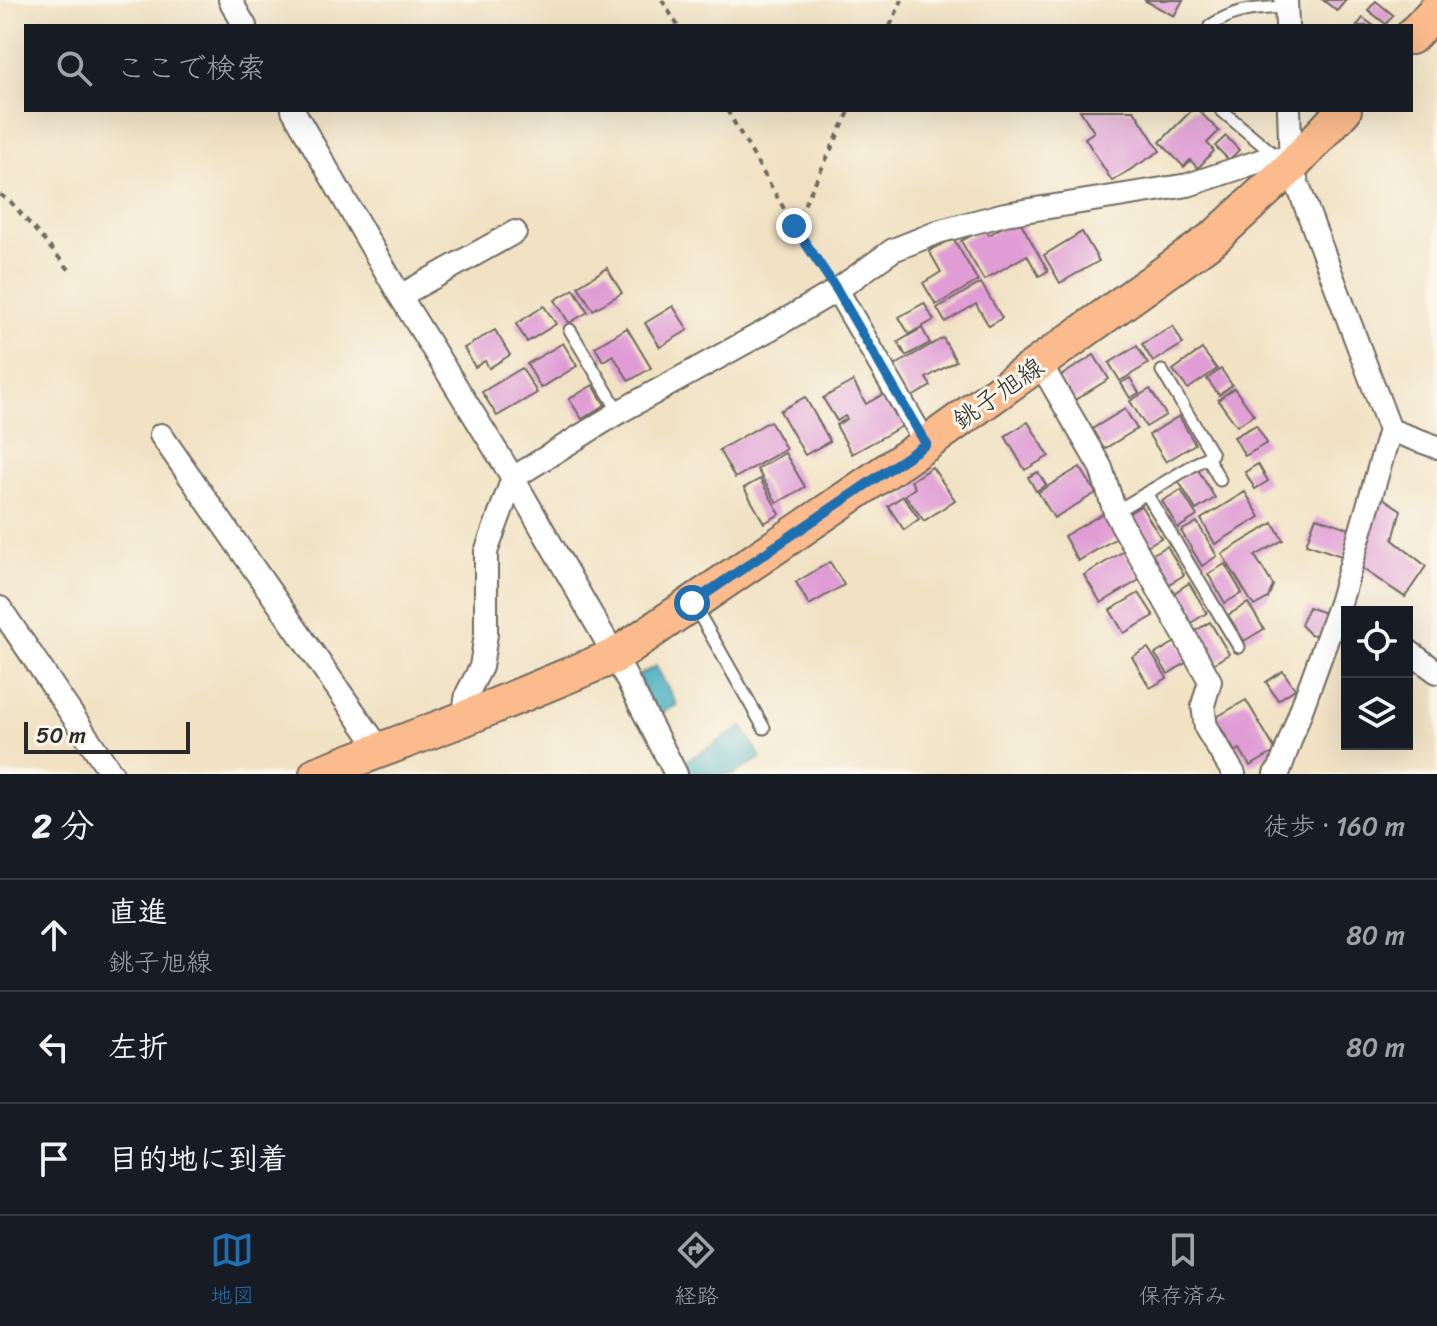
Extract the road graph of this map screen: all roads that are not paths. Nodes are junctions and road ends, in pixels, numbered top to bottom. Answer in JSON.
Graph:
{"nodes":[{"id":1,"x":230,"y":0,"type":"edge"},
{"id":2,"x":1437,"y":9,"type":"edge"},
{"id":3,"x":1286,"y":11,"type":"edge"},
{"id":4,"x":244,"y":24,"type":"edge"},
{"id":5,"x":1213,"y":24,"type":"edge"},
{"id":6,"x":1413,"y":35,"type":"edge"},
{"id":7,"x":294,"y":112,"type":"edge"},
{"id":8,"x":1223,"y":112,"type":"edge"},
{"id":9,"x":1289,"y":112,"type":"edge"},
{"id":10,"x":1342,"y":112,"type":"edge"},
{"id":11,"x":1285,"y":163,"type":"junction"},
{"id":12,"x":515,"y":232,"type":"dead end"},
{"id":13,"x":837,"y":290,"type":"junction"},
{"id":14,"x":400,"y":296,"type":"junction"},
{"id":15,"x":570,"y":330,"type":"dead end"},
{"id":16,"x":1040,"y":363,"type":"junction"},
{"id":17,"x":1162,"y":371,"type":"dead end"},
{"id":18,"x":619,"y":412,"type":"junction"},
{"id":19,"x":1390,"y":430,"type":"junction"},
{"id":20,"x":161,"y":435,"type":"dead end"},
{"id":21,"x":926,"y":444,"type":"junction"},
{"id":22,"x":1437,"y":447,"type":"edge"},
{"id":23,"x":1207,"y":457,"type":"junction"},
{"id":24,"x":513,"y":478,"type":"junction"},
{"id":25,"x":1220,"y":480,"type":"dead end"},
{"id":26,"x":1146,"y":493,"type":"junction"},
{"id":27,"x":1115,"y":512,"type":"junction"},
{"id":28,"x":692,"y":603,"type":"junction"},
{"id":29,"x":1347,"y":606,"type":"edge"},
{"id":30,"x":0,"y":608,"type":"edge"},
{"id":31,"x":1341,"y":621,"type":"edge"},
{"id":32,"x":1239,"y":647,"type":"dead end"},
{"id":33,"x":1413,"y":654,"type":"edge"},
{"id":34,"x":615,"y":656,"type":"junction"},
{"id":35,"x":1437,"y":672,"type":"edge"},
{"id":36,"x":463,"y":719,"type":"junction"},
{"id":37,"x":764,"y":728,"type":"dead end"},
{"id":38,"x":381,"y":751,"type":"junction"},
{"id":39,"x":112,"y":774,"type":"edge"},
{"id":40,"x":317,"y":774,"type":"edge"},
{"id":41,"x":676,"y":774,"type":"edge"},
{"id":42,"x":1234,"y":774,"type":"edge"},
{"id":43,"x":1275,"y":774,"type":"edge"}],
"edges":[{"from":1,"to":4,"type":"street"},
{"from":2,"to":6,"type":"main road"},
{"from":3,"to":5,"type":"lane"},
{"from":7,"to":14,"type":"street"},
{"from":8,"to":11,"type":"lane"},
{"from":9,"to":11,"type":"street"},
{"from":10,"to":11,"type":"main road","name":"銚子旭線"},
{"from":11,"to":13,"type":"street"},
{"from":11,"to":16,"type":"main road","name":"銚子旭線"},
{"from":11,"to":19,"type":"street"},
{"from":12,"to":14,"type":"street"},
{"from":13,"to":18,"type":"street"},
{"from":13,"to":21,"type":"street"},
{"from":14,"to":24,"type":"street"},
{"from":15,"to":18,"type":"lane"},
{"from":16,"to":21,"type":"main road","name":"銚子旭線"},
{"from":16,"to":27,"type":"street"},
{"from":17,"to":23,"type":"lane"},
{"from":18,"to":24,"type":"street"},
{"from":19,"to":22,"type":"street"},
{"from":19,"to":29,"type":"street"},
{"from":20,"to":38,"type":"street"},
{"from":21,"to":28,"type":"main road","name":"銚子旭線"},
{"from":23,"to":25,"type":"lane"},
{"from":23,"to":26,"type":"lane"},
{"from":24,"to":34,"type":"street"},
{"from":24,"to":36,"type":"street"},
{"from":26,"to":27,"type":"lane"},
{"from":26,"to":32,"type":"lane"},
{"from":27,"to":42,"type":"street"},
{"from":28,"to":34,"type":"main road","name":"銚子旭線"},
{"from":28,"to":37,"type":"lane"},
{"from":30,"to":39,"type":"street"},
{"from":31,"to":43,"type":"street"},
{"from":33,"to":35,"type":"street"},
{"from":34,"to":36,"type":"main road","name":"銚子旭線"},
{"from":34,"to":41,"type":"street"},
{"from":36,"to":38,"type":"main road","name":"銚子旭線"},
{"from":38,"to":40,"type":"main road","name":"銚子旭線"}]}
